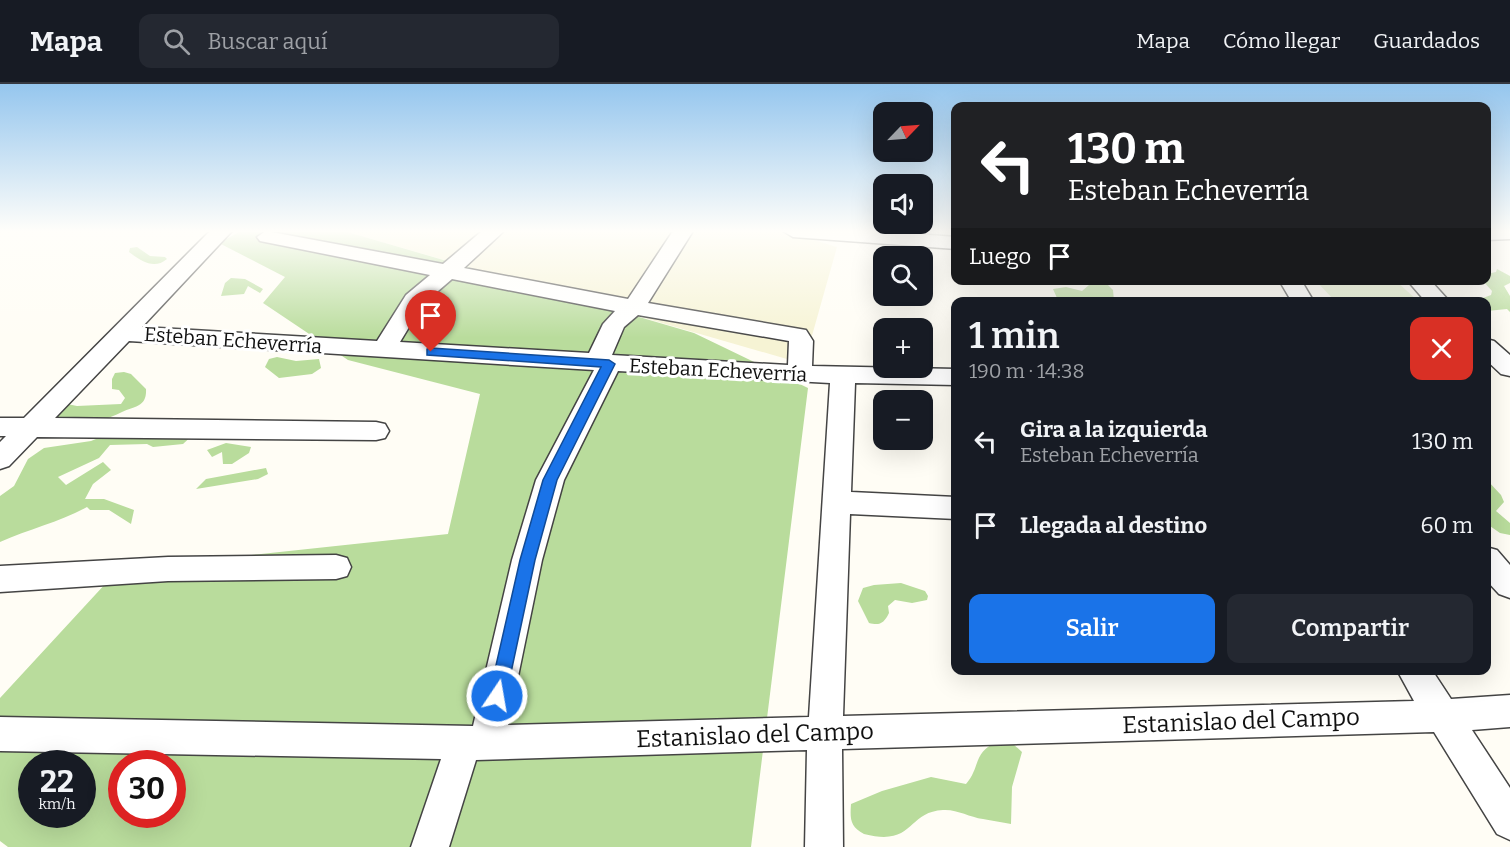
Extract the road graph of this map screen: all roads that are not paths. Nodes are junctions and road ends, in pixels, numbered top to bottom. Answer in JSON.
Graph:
{"nodes":[{"id":1,"x":187,"y":267,"type":"edge"},
{"id":2,"x":434,"y":267,"type":"edge"},
{"id":3,"x":450,"y":267,"type":"edge"},
{"id":4,"x":661,"y":267,"type":"edge"},
{"id":5,"x":447,"y":269,"type":"junction"},
{"id":6,"x":1422,"y":285,"type":"edge"},
{"id":7,"x":1434,"y":297,"type":"edge"},
{"id":8,"x":633,"y":307,"type":"junction"},
{"id":9,"x":121,"y":333,"type":"junction"},
{"id":10,"x":384,"y":349,"type":"junction"},
{"id":11,"x":602,"y":363,"type":"junction"},
{"id":12,"x":800,"y":374,"type":"junction"},
{"id":13,"x":843,"y":376,"type":"junction"},
{"id":14,"x":951,"y":377,"type":"edge"},
{"id":15,"x":0,"y":427,"type":"edge"},
{"id":16,"x":32,"y":428,"type":"junction"},
{"id":17,"x":376,"y":431,"type":"dead end"},
{"id":18,"x":0,"y":459,"type":"edge"},
{"id":19,"x":835,"y":502,"type":"junction"},
{"id":20,"x":951,"y":508,"type":"edge"},
{"id":21,"x":1491,"y":564,"type":"edge"},
{"id":22,"x":336,"y":567,"type":"dead end"},
{"id":23,"x":0,"y":579,"type":"edge"},
{"id":24,"x":1510,"y":585,"type":"edge"},
{"id":25,"x":1416,"y":675,"type":"edge"},
{"id":26,"x":1510,"y":711,"type":"edge"},
{"id":27,"x":1443,"y":716,"type":"junction"},
{"id":28,"x":825,"y":733,"type":"junction"},
{"id":29,"x":0,"y":734,"type":"edge"},
{"id":30,"x":476,"y":742,"type":"junction"},
{"id":31,"x":1510,"y":821,"type":"edge"},
{"id":32,"x":430,"y":847,"type":"edge"},
{"id":33,"x":824,"y":847,"type":"edge"}],
"edges":[{"from":1,"to":9,"type":"street"},
{"from":2,"to":5,"type":"street"},
{"from":3,"to":5,"type":"street"},
{"from":4,"to":8,"type":"street"},
{"from":5,"to":8,"type":"street"},
{"from":5,"to":10,"type":"street"},
{"from":6,"to":7,"type":"street"},
{"from":8,"to":11,"type":"street"},
{"from":8,"to":12,"type":"street"},
{"from":9,"to":10,"type":"street","name":"Esteban Echeverría"},
{"from":9,"to":16,"type":"street"},
{"from":10,"to":11,"type":"street","name":"Esteban Echeverría"},
{"from":11,"to":12,"type":"street","name":"Esteban Echeverría"},
{"from":11,"to":30,"type":"street"},
{"from":12,"to":13,"type":"street","name":"Esteban Echeverría"},
{"from":13,"to":14,"type":"street","name":"Esteban Echeverría"},
{"from":13,"to":19,"type":"street"},
{"from":15,"to":16,"type":"street"},
{"from":16,"to":17,"type":"street"},
{"from":16,"to":18,"type":"street"},
{"from":19,"to":20,"type":"street"},
{"from":19,"to":28,"type":"street"},
{"from":21,"to":24,"type":"street"},
{"from":22,"to":23,"type":"street"},
{"from":25,"to":27,"type":"street"},
{"from":26,"to":27,"type":"street","name":"Estanislao del Campo"},
{"from":27,"to":28,"type":"street","name":"Estanislao del Campo"},
{"from":27,"to":31,"type":"street"},
{"from":28,"to":30,"type":"street","name":"Estanislao del Campo"},
{"from":28,"to":33,"type":"street"},
{"from":29,"to":30,"type":"street","name":"Estanislao del Campo"},
{"from":30,"to":32,"type":"street"}]}
